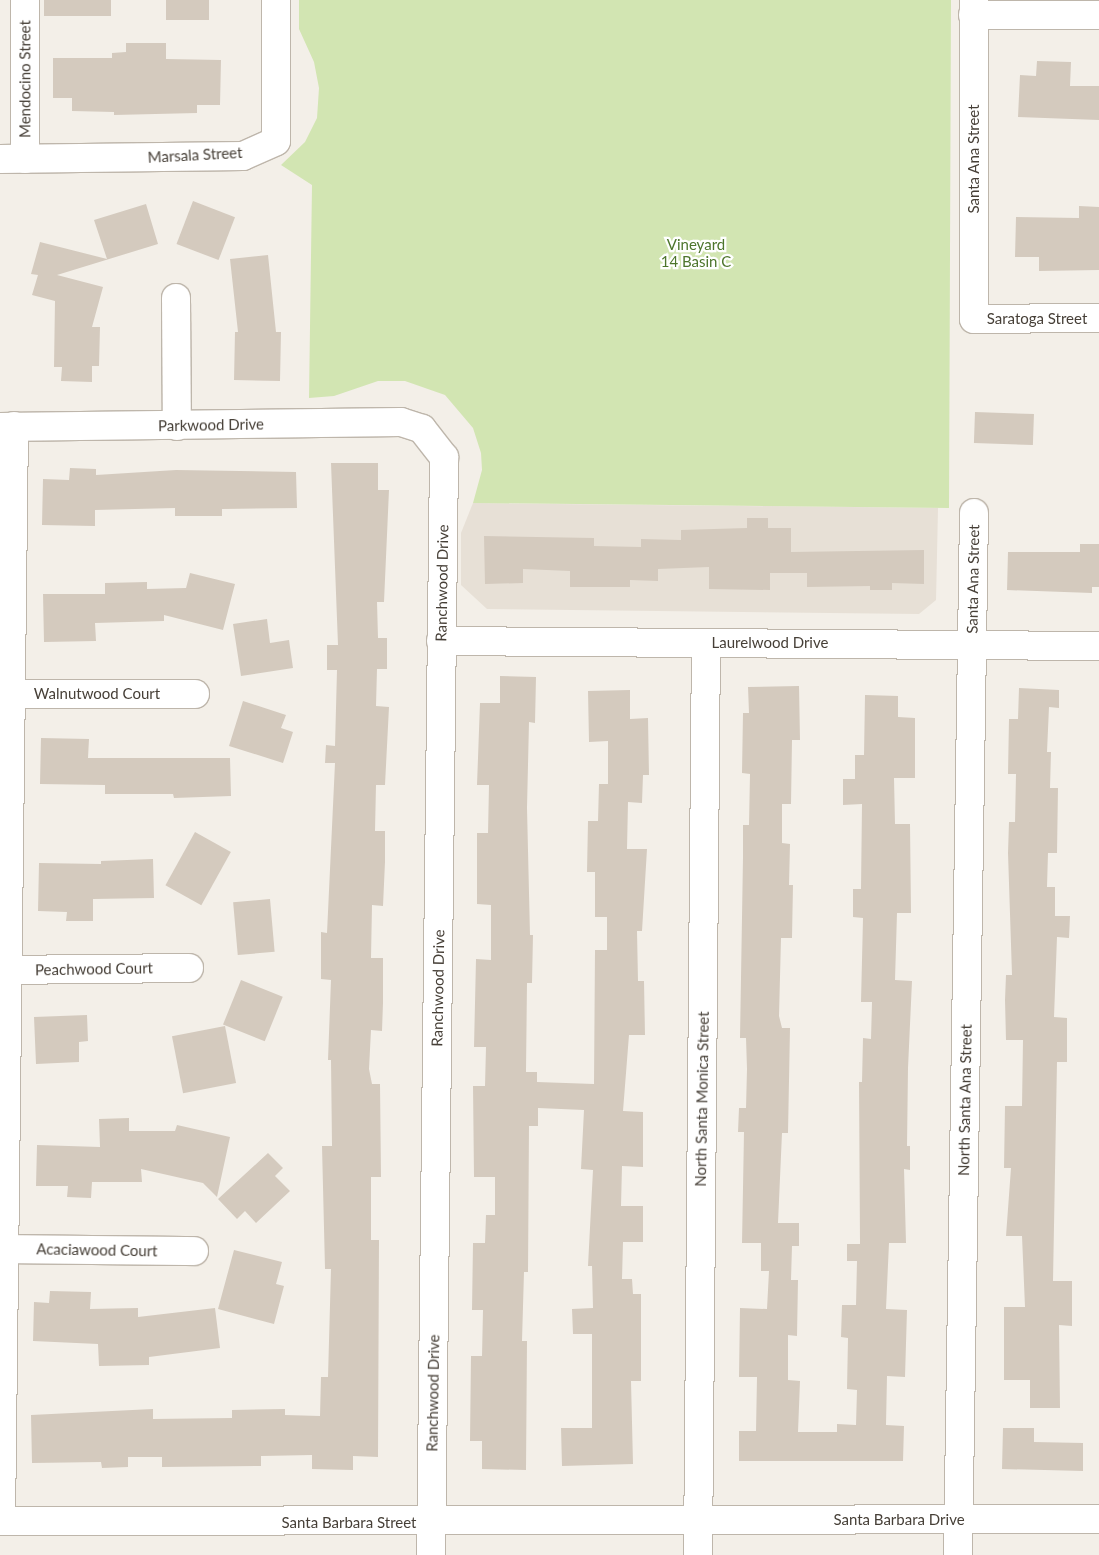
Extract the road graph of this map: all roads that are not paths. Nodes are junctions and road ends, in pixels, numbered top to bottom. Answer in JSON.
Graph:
{"nodes":[{"id":1,"x":24,"y":0,"type":"edge"},
{"id":2,"x":276,"y":0,"type":"edge"},
{"id":3,"x":974,"y":8,"type":"edge"},
{"id":4,"x":1099,"y":15,"type":"edge"},
{"id":5,"x":13,"y":159,"type":"edge"},
{"id":6,"x":176,"y":298,"type":"dead end"},
{"id":7,"x":1099,"y":318,"type":"edge"},
{"id":8,"x":974,"y":319,"type":"joint"},
{"id":9,"x":7,"y":426,"type":"edge"},
{"id":10,"x":178,"y":426,"type":"junction"},
{"id":11,"x":422,"y":429,"type":"joint"},
{"id":12,"x":974,"y":513,"type":"dead end"},
{"id":13,"x":441,"y":641,"type":"junction"},
{"id":14,"x":706,"y":643,"type":"junction"},
{"id":15,"x":973,"y":645,"type":"junction"},
{"id":16,"x":1099,"y":646,"type":"edge"},
{"id":17,"x":5,"y":694,"type":"edge"},
{"id":18,"x":194,"y":694,"type":"dead end"},
{"id":19,"x":189,"y":968,"type":"dead end"},
{"id":20,"x":3,"y":970,"type":"edge"},
{"id":21,"x":1,"y":1249,"type":"edge"},
{"id":22,"x":194,"y":1251,"type":"dead end"},
{"id":23,"x":1099,"y":1519,"type":"edge"},
{"id":24,"x":958,"y":1520,"type":"junction"},
{"id":25,"x":0,"y":1521,"type":"edge"},
{"id":26,"x":698,"y":1521,"type":"junction"},
{"id":27,"x":432,"y":1523,"type":"junction"},
{"id":28,"x":431,"y":1555,"type":"edge"},
{"id":29,"x":698,"y":1555,"type":"edge"},
{"id":30,"x":958,"y":1555,"type":"edge"}],
"edges":[{"from":1,"to":5,"type":"street","name":"Mendocino Street"},
{"from":2,"to":5,"type":"street","name":"Marsala Street"},
{"from":3,"to":4,"type":"street"},
{"from":3,"to":8,"type":"street","name":"Santa Ana Street"},
{"from":6,"to":10,"type":"street"},
{"from":7,"to":8,"type":"street","name":"Saratoga Street"},
{"from":9,"to":10,"type":"street","name":"Parkwood Drive"},
{"from":9,"to":17,"type":"street"},
{"from":10,"to":11,"type":"street","name":"Parkwood Drive"},
{"from":11,"to":13,"type":"street","name":"Ranchwood Drive"},
{"from":12,"to":15,"type":"street","name":"Santa Ana Street"},
{"from":13,"to":14,"type":"street","name":"Laurelwood Drive"},
{"from":13,"to":27,"type":"street","name":"Ranchwood Drive"},
{"from":14,"to":15,"type":"street","name":"Laurelwood Drive"},
{"from":14,"to":26,"type":"street","name":"North Santa Monica Street"},
{"from":15,"to":16,"type":"street","name":"Laurelwood Drive"},
{"from":15,"to":24,"type":"street","name":"North Santa Ana Street"},
{"from":17,"to":18,"type":"street","name":"Walnutwood Court"},
{"from":17,"to":20,"type":"street"},
{"from":19,"to":20,"type":"street","name":"Peachwood Court"},
{"from":20,"to":21,"type":"street"},
{"from":21,"to":22,"type":"street","name":"Acaciawood Court"},
{"from":21,"to":25,"type":"street"},
{"from":23,"to":24,"type":"street","name":"Santa Barbara Drive"},
{"from":24,"to":26,"type":"street","name":"Santa Barbara Drive"},
{"from":24,"to":30,"type":"street","name":"North Santa Ana Street"},
{"from":25,"to":27,"type":"street","name":"Santa Barbara Street"},
{"from":26,"to":27,"type":"street","name":"Santa Barbara Street"},
{"from":26,"to":29,"type":"street","name":"North Santa Monica Street"},
{"from":27,"to":28,"type":"street","name":"Ranchwood Drive"}]}
